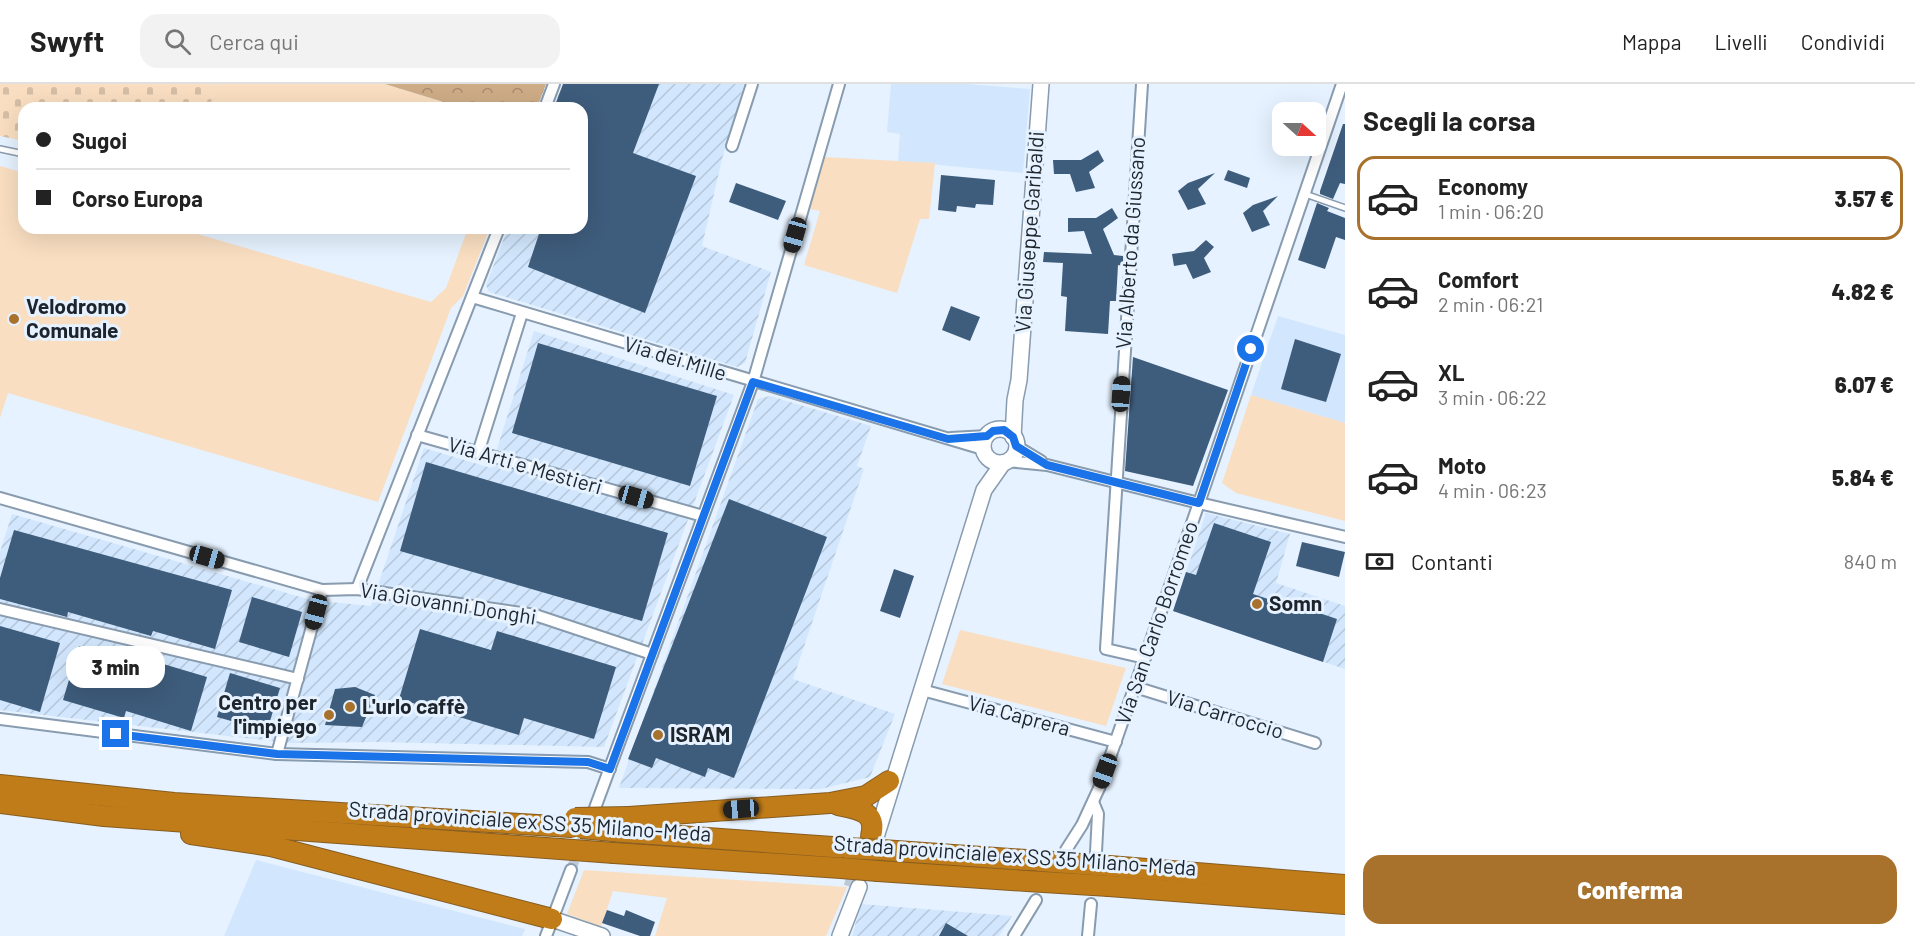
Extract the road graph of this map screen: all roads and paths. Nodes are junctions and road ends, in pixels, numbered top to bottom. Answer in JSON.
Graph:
{"nodes":[{"id":1,"x":554,"y":84,"type":"edge"},
{"id":2,"x":752,"y":84,"type":"edge"},
{"id":3,"x":839,"y":84,"type":"edge"},
{"id":4,"x":1041,"y":84,"type":"edge"},
{"id":5,"x":1142,"y":84,"type":"edge"},
{"id":6,"x":1342,"y":84,"type":"edge"},
{"id":7,"x":547,"y":102,"type":"edge"},
{"id":8,"x":732,"y":146,"type":"dead end"},
{"id":9,"x":0,"y":149,"type":"edge"},
{"id":10,"x":18,"y":153,"type":"edge"},
{"id":11,"x":1304,"y":194,"type":"junction"},
{"id":12,"x":1345,"y":208,"type":"edge"},
{"id":13,"x":497,"y":234,"type":"edge"},
{"id":14,"x":472,"y":297,"type":"junction"},
{"id":15,"x":522,"y":313,"type":"junction"},
{"id":16,"x":1019,"y":380,"type":"junction"},
{"id":17,"x":753,"y":382,"type":"junction"},
{"id":18,"x":417,"y":435,"type":"junction"},
{"id":19,"x":1015,"y":441,"type":"junction"},
{"id":20,"x":987,"y":442,"type":"junction"},
{"id":21,"x":478,"y":453,"type":"junction"},
{"id":22,"x":1005,"y":462,"type":"junction"},
{"id":23,"x":1047,"y":465,"type":"junction"},
{"id":24,"x":1116,"y":482,"type":"junction"},
{"id":25,"x":984,"y":490,"type":"junction"},
{"id":26,"x":0,"y":498,"type":"edge"},
{"id":27,"x":1199,"y":503,"type":"junction"},
{"id":28,"x":703,"y":516,"type":"junction"},
{"id":29,"x":1345,"y":537,"type":"edge"},
{"id":30,"x":357,"y":589,"type":"junction"},
{"id":31,"x":322,"y":590,"type":"junction"},
{"id":32,"x":0,"y":609,"type":"edge"},
{"id":33,"x":652,"y":654,"type":"junction"},
{"id":34,"x":1145,"y":658,"type":"junction"},
{"id":35,"x":298,"y":679,"type":"junction"},
{"id":36,"x":1135,"y":687,"type":"junction"},
{"id":37,"x":922,"y":690,"type":"junction"},
{"id":38,"x":0,"y":719,"type":"edge"},
{"id":39,"x":1116,"y":742,"type":"junction"},
{"id":40,"x":1315,"y":743,"type":"dead end"},
{"id":41,"x":277,"y":754,"type":"junction"},
{"id":42,"x":899,"y":759,"type":"junction"},
{"id":43,"x":610,"y":769,"type":"junction"},
{"id":44,"x":889,"y":781,"type":"junction"},
{"id":45,"x":0,"y":785,"type":"edge"},
{"id":46,"x":1093,"y":802,"type":"junction"},
{"id":47,"x":830,"y":803,"type":"junction"},
{"id":48,"x":0,"y":804,"type":"edge"},
{"id":49,"x":595,"y":808,"type":"dead end"},
{"id":50,"x":104,"y":816,"type":"junction"},
{"id":51,"x":626,"y":824,"type":"junction"},
{"id":52,"x":874,"y":836,"type":"junction"},
{"id":53,"x":1066,"y":850,"type":"dead end"},
{"id":54,"x":1105,"y":868,"type":"junction"},
{"id":55,"x":571,"y":870,"type":"tunnel mouth"},
{"id":56,"x":1345,"y":885,"type":"edge"},
{"id":57,"x":855,"y":887,"type":"tunnel mouth"},
{"id":58,"x":1036,"y":900,"type":"dead end"},
{"id":59,"x":1091,"y":903,"type":"dead end"},
{"id":60,"x":1345,"y":904,"type":"edge"},
{"id":61,"x":549,"y":927,"type":"edge"},
{"id":62,"x":841,"y":933,"type":"edge"},
{"id":63,"x":602,"y":936,"type":"edge"},
{"id":64,"x":1014,"y":936,"type":"edge"},
{"id":65,"x":1089,"y":936,"type":"edge"}],
"edges":[{"from":1,"to":7,"type":"street"},
{"from":2,"to":8,"type":"street"},
{"from":3,"to":17,"type":"street"},
{"from":4,"to":16,"type":"street","name":"Via Giuseppe Garibaldi"},
{"from":5,"to":24,"type":"street","name":"Via Alberto da Giussano"},
{"from":6,"to":11,"type":"street","name":"Via San Carlo Borromeo"},
{"from":9,"to":10,"type":"lane"},
{"from":11,"to":12,"type":"lane"},
{"from":11,"to":27,"type":"street","name":"Via San Carlo Borromeo"},
{"from":13,"to":14,"type":"street"},
{"from":14,"to":15,"type":"street","name":"Via dei Mille"},
{"from":14,"to":18,"type":"street"},
{"from":15,"to":17,"type":"street","name":"Via dei Mille"},
{"from":15,"to":21,"type":"street"},
{"from":16,"to":19,"type":"street","name":"Via Giuseppe Garibaldi"},
{"from":16,"to":20,"type":"street","name":"Via Giuseppe Garibaldi"},
{"from":17,"to":20,"type":"street","name":"Via dei Mille"},
{"from":17,"to":28,"type":"street"},
{"from":18,"to":21,"type":"street","name":"Via Arti e Mestieri"},
{"from":18,"to":30,"type":"street"},
{"from":19,"to":20,"type":"street"},
{"from":19,"to":22,"type":"street"},
{"from":19,"to":23,"type":"street"},
{"from":20,"to":22,"type":"street"},
{"from":20,"to":25,"type":"street","name":"Via Giuseppe Garibaldi"},
{"from":21,"to":28,"type":"street","name":"Via Arti e Mestieri"},
{"from":22,"to":23,"type":"street"},
{"from":22,"to":25,"type":"street","name":"Via Giuseppe Garibaldi"},
{"from":23,"to":24,"type":"street"},
{"from":24,"to":27,"type":"street"},
{"from":24,"to":34,"type":"street","name":"Via Alberto da Giussano"},
{"from":25,"to":37,"type":"street","name":"Via Giuseppe Garibaldi"},
{"from":26,"to":31,"type":"street","name":"Via Giovanni Donghi"},
{"from":27,"to":29,"type":"street"},
{"from":27,"to":34,"type":"street","name":"Via San Carlo Borromeo"},
{"from":28,"to":33,"type":"street"},
{"from":30,"to":31,"type":"street","name":"Via Giovanni Donghi"},
{"from":30,"to":33,"type":"street","name":"Via Giovanni Donghi"},
{"from":31,"to":35,"type":"street"},
{"from":32,"to":35,"type":"street"},
{"from":33,"to":43,"type":"street"},
{"from":34,"to":36,"type":"street","name":"Via San Carlo Borromeo"},
{"from":35,"to":41,"type":"street"},
{"from":36,"to":39,"type":"street","name":"Via San Carlo Borromeo"},
{"from":36,"to":40,"type":"street","name":"Via Carroccio"},
{"from":37,"to":39,"type":"street","name":"Via Caprera"},
{"from":37,"to":42,"type":"street","name":"Via Giuseppe Garibaldi"},
{"from":38,"to":41,"type":"street"},
{"from":39,"to":46,"type":"street","name":"Via San Carlo Borromeo"},
{"from":41,"to":43,"type":"street"},
{"from":42,"to":44,"type":"street","name":"Via Giuseppe Garibaldi"},
{"from":42,"to":52,"type":"street","name":"Via Giuseppe Garibaldi"},
{"from":43,"to":49,"type":"street"},
{"from":44,"to":47,"type":"highway"},
{"from":44,"to":52,"type":"street","name":"Via Giuseppe Garibaldi"},
{"from":45,"to":51,"type":"highway","name":"Strada provinciale ex SS 35 Milano-Meda","bridge":true},
{"from":46,"to":53,"type":"street","name":"Via San Carlo Borromeo"},
{"from":46,"to":54,"type":"street"},
{"from":47,"to":51,"type":"highway"},
{"from":47,"to":52,"type":"highway"},
{"from":48,"to":50,"type":"highway","name":"Strada provinciale ex SS 35 Milano-Meda"},
{"from":50,"to":54,"type":"highway","name":"Strada provinciale ex SS 35 Milano-Meda","bridge":true},
{"from":50,"to":61,"type":"highway"},
{"from":51,"to":52,"type":"highway","name":"Strada provinciale ex SS 35 Milano-Meda","bridge":true},
{"from":52,"to":54,"type":"highway","name":"Strada provinciale ex SS 35 Milano-Meda","bridge":true},
{"from":54,"to":56,"type":"highway","name":"Strada provinciale ex SS 35 Milano-Meda"},
{"from":54,"to":60,"type":"highway","name":"Strada provinciale ex SS 35 Milano-Meda"},
{"from":55,"to":61,"type":"street"},
{"from":57,"to":62,"type":"street"},
{"from":58,"to":64,"type":"street"},
{"from":59,"to":65,"type":"street"},
{"from":61,"to":63,"type":"street"}]}
